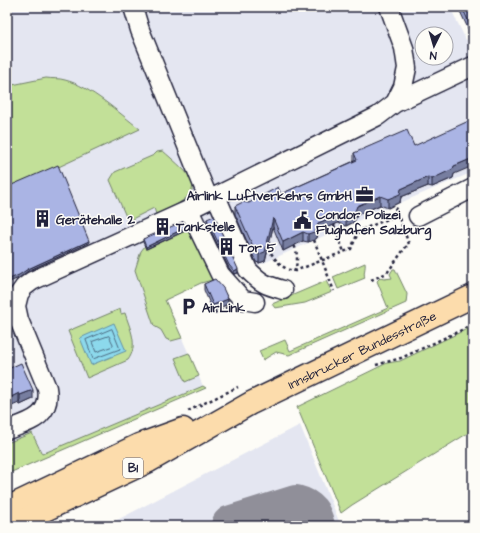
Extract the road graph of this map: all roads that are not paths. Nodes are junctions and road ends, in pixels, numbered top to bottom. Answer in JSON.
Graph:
{"nodes":[{"id":1,"x":132,"y":7,"type":"edge"},
{"id":2,"x":389,"y":7,"type":"edge"},
{"id":3,"x":473,"y":66,"type":"edge"},
{"id":4,"x":395,"y":103,"type":"junction"},
{"id":5,"x":473,"y":188,"type":"edge"},
{"id":6,"x":213,"y":198,"type":"junction"},
{"id":7,"x":189,"y":210,"type":"junction"},
{"id":8,"x":418,"y":216,"type":"dead end"},
{"id":9,"x":283,"y":290,"type":"dead end"},
{"id":10,"x":473,"y":296,"type":"edge"},
{"id":11,"x":255,"y":302,"type":"dead end"},
{"id":12,"x":7,"y":430,"type":"edge"},
{"id":13,"x":53,"y":496,"type":"junction"},
{"id":14,"x":7,"y":508,"type":"edge"},
{"id":15,"x":11,"y":526,"type":"edge"}],
"edges":[{"from":1,"to":6,"type":"lane"},
{"from":2,"to":4,"type":"lane"},
{"from":3,"to":4,"type":"lane"},
{"from":4,"to":6,"type":"lane"},
{"from":5,"to":8,"type":"lane"},
{"from":6,"to":7,"type":"lane"},
{"from":6,"to":9,"type":"lane"},
{"from":7,"to":11,"type":"lane"},
{"from":7,"to":12,"type":"lane"},
{"from":10,"to":13,"type":"main road","name":"Innsbrucker Bundesstraße","number":"B1"},
{"from":13,"to":14,"type":"main road","name":"Innsbrucker Bundesstraße","number":"B1"},
{"from":13,"to":15,"type":"main road","name":"Innsbrucker Bundesstraße","number":"B1"}]}
